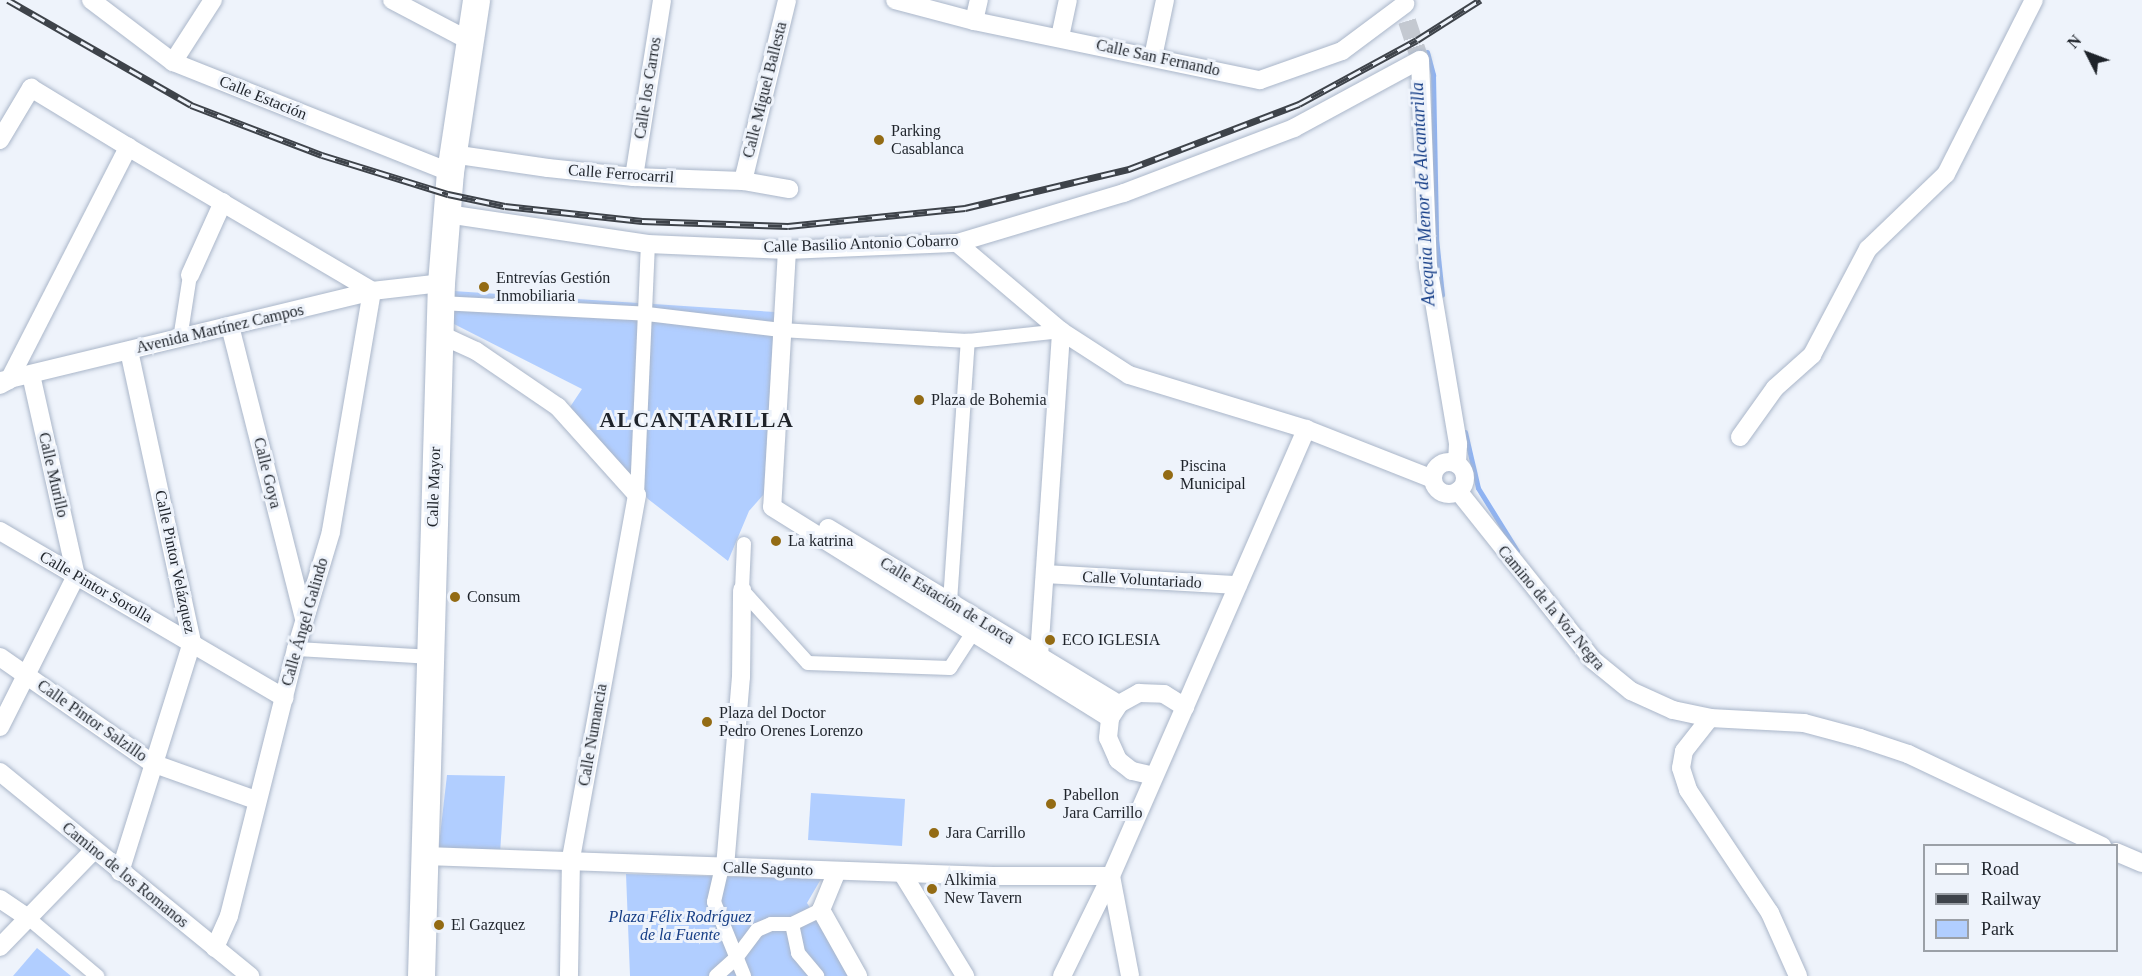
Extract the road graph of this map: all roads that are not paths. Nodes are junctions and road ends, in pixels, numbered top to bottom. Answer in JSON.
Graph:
{"nodes":[{"id":1,"x":91,"y":0,"type":"edge"},
{"id":2,"x":213,"y":0,"type":"edge"},
{"id":3,"x":393,"y":0,"type":"edge"},
{"id":4,"x":476,"y":0,"type":"edge"},
{"id":5,"x":663,"y":0,"type":"edge"},
{"id":6,"x":787,"y":0,"type":"edge"},
{"id":7,"x":895,"y":0,"type":"edge"},
{"id":8,"x":979,"y":0,"type":"edge"},
{"id":9,"x":1068,"y":0,"type":"edge"},
{"id":10,"x":1166,"y":0,"type":"edge"},
{"id":11,"x":2034,"y":0,"type":"edge"},
{"id":12,"x":914,"y":3,"type":"edge"},
{"id":13,"x":1406,"y":8,"type":"edge"},
{"id":14,"x":974,"y":21,"type":"junction"},
{"id":15,"x":1060,"y":37,"type":"junction"},
{"id":16,"x":468,"y":40,"type":"junction"},
{"id":17,"x":1153,"y":57,"type":"junction"},
{"id":18,"x":173,"y":62,"type":"junction"},
{"id":19,"x":0,"y":140,"type":"edge"},
{"id":20,"x":128,"y":147,"type":"junction"},
{"id":21,"x":451,"y":163,"type":"junction"},
{"id":22,"x":634,"y":177,"type":"junction"},
{"id":23,"x":743,"y":181,"type":"junction"},
{"id":24,"x":789,"y":189,"type":"dead end"},
{"id":25,"x":223,"y":202,"type":"junction"},
{"id":26,"x":447,"y":214,"type":"junction"},
{"id":27,"x":957,"y":243,"type":"junction"},
{"id":28,"x":648,"y":244,"type":"junction"},
{"id":29,"x":787,"y":250,"type":"junction"},
{"id":30,"x":190,"y":275,"type":"joint"},
{"id":31,"x":372,"y":291,"type":"junction"},
{"id":32,"x":440,"y":293,"type":"junction"},
{"id":33,"x":647,"y":314,"type":"junction"},
{"id":34,"x":230,"y":326,"type":"junction"},
{"id":35,"x":781,"y":330,"type":"junction"},
{"id":36,"x":1061,"y":331,"type":"junction"},
{"id":37,"x":439,"y":334,"type":"junction"},
{"id":38,"x":180,"y":339,"type":"junction"},
{"id":39,"x":968,"y":341,"type":"junction"},
{"id":40,"x":129,"y":351,"type":"junction"},
{"id":41,"x":31,"y":375,"type":"junction"},
{"id":42,"x":3,"y":382,"type":"edge"},
{"id":43,"x":1306,"y":429,"type":"junction"},
{"id":44,"x":1740,"y":437,"type":"dead end"},
{"id":45,"x":1457,"y":464,"type":"junction"},
{"id":46,"x":1433,"y":479,"type":"junction"},
{"id":47,"x":1458,"y":491,"type":"junction"},
{"id":48,"x":637,"y":495,"type":"junction"},
{"id":49,"x":773,"y":502,"type":"junction"},
{"id":50,"x":0,"y":531,"type":"edge"},
{"id":51,"x":744,"y":544,"type":"dead end"},
{"id":52,"x":1046,"y":574,"type":"junction"},
{"id":53,"x":76,"y":576,"type":"junction"},
{"id":54,"x":1238,"y":585,"type":"junction"},
{"id":55,"x":742,"y":590,"type":"junction"},
{"id":56,"x":950,"y":602,"type":"junction"},
{"id":57,"x":304,"y":621,"type":"junction"},
{"id":58,"x":972,"y":634,"type":"junction"},
{"id":59,"x":192,"y":642,"type":"junction"},
{"id":60,"x":296,"y":649,"type":"junction"},
{"id":61,"x":1039,"y":656,"type":"junction"},
{"id":62,"x":0,"y":657,"type":"edge"},
{"id":63,"x":429,"y":657,"type":"junction"},
{"id":64,"x":24,"y":675,"type":"junction"},
{"id":65,"x":285,"y":698,"type":"junction"},
{"id":66,"x":1185,"y":707,"type":"junction"},
{"id":67,"x":1115,"y":711,"type":"junction"},
{"id":68,"x":1710,"y":718,"type":"junction"},
{"id":69,"x":0,"y":727,"type":"edge"},
{"id":70,"x":152,"y":763,"type":"junction"},
{"id":71,"x":0,"y":772,"type":"edge"},
{"id":72,"x":1154,"y":776,"type":"junction"},
{"id":73,"x":256,"y":800,"type":"junction"},
{"id":74,"x":2098,"y":844,"type":"edge"},
{"id":75,"x":94,"y":850,"type":"junction"},
{"id":76,"x":2118,"y":853,"type":"edge"},
{"id":77,"x":425,"y":856,"type":"junction"},
{"id":78,"x":571,"y":859,"type":"junction"},
{"id":79,"x":2142,"y":863,"type":"edge"},
{"id":80,"x":724,"y":867,"type":"junction"},
{"id":81,"x":837,"y":871,"type":"junction"},
{"id":82,"x":120,"y":872,"type":"junction"},
{"id":83,"x":902,"y":873,"type":"junction"},
{"id":84,"x":1111,"y":876,"type":"junction"},
{"id":85,"x":0,"y":899,"type":"edge"},
{"id":86,"x":821,"y":910,"type":"junction"},
{"id":87,"x":27,"y":917,"type":"junction"},
{"id":88,"x":792,"y":924,"type":"junction"},
{"id":89,"x":0,"y":947,"type":"edge"},
{"id":90,"x":215,"y":948,"type":"junction"},
{"id":91,"x":736,"y":958,"type":"junction"},
{"id":92,"x":97,"y":976,"type":"edge"},
{"id":93,"x":249,"y":976,"type":"edge"},
{"id":94,"x":421,"y":976,"type":"edge"},
{"id":95,"x":569,"y":976,"type":"edge"},
{"id":96,"x":716,"y":976,"type":"edge"},
{"id":97,"x":744,"y":976,"type":"edge"},
{"id":98,"x":817,"y":976,"type":"edge"},
{"id":99,"x":858,"y":976,"type":"edge"},
{"id":100,"x":965,"y":976,"type":"edge"},
{"id":101,"x":1062,"y":976,"type":"edge"},
{"id":102,"x":1130,"y":976,"type":"edge"},
{"id":103,"x":1798,"y":976,"type":"edge"}],
"edges":[{"from":1,"to":18,"type":"street","name":"Calle Estación"},
{"from":2,"to":18,"type":"street"},
{"from":3,"to":16,"type":"street"},
{"from":4,"to":16,"type":"main road","name":"Calle Mayor"},
{"from":5,"to":22,"type":"street","name":"Calle los Carros"},
{"from":6,"to":23,"type":"street","name":"Calle Miguel Ballesta"},
{"from":7,"to":12,"type":"street","name":"Calle San Fernando"},
{"from":8,"to":14,"type":"street"},
{"from":9,"to":15,"type":"street"},
{"from":10,"to":17,"type":"street"},
{"from":11,"to":44,"type":"street"},
{"from":12,"to":14,"type":"street","name":"Calle San Fernando"},
{"from":13,"to":17,"type":"street","name":"Calle San Fernando"},
{"from":14,"to":15,"type":"street","name":"Calle San Fernando"},
{"from":15,"to":17,"type":"street","name":"Calle San Fernando"},
{"from":16,"to":21,"type":"main road","name":"Calle Mayor"},
{"from":18,"to":21,"type":"street","name":"Calle Estación"},
{"from":19,"to":20,"type":"street"},
{"from":20,"to":25,"type":"street"},
{"from":20,"to":42,"type":"street"},
{"from":21,"to":22,"type":"street","name":"Calle Ferrocarril"},
{"from":21,"to":26,"type":"main road","name":"Calle Mayor"},
{"from":22,"to":23,"type":"street","name":"Calle Ferrocarril"},
{"from":23,"to":24,"type":"street","name":"Calle Ferrocarril"},
{"from":25,"to":30,"type":"street"},
{"from":25,"to":31,"type":"street"},
{"from":26,"to":28,"type":"street","name":"Calle Basilio Antonio Cobarro"},
{"from":26,"to":32,"type":"main road","name":"Calle Mayor"},
{"from":27,"to":29,"type":"street","name":"Calle Basilio Antonio Cobarro"},
{"from":27,"to":36,"type":"street"},
{"from":27,"to":45,"type":"street","name":"Calle Basilio Antonio Cobarro"},
{"from":28,"to":29,"type":"street","name":"Calle Basilio Antonio Cobarro"},
{"from":28,"to":33,"type":"street"},
{"from":29,"to":35,"type":"street"},
{"from":30,"to":38,"type":"street"},
{"from":31,"to":32,"type":"street","name":"Avenida Martínez Campos"},
{"from":31,"to":34,"type":"street","name":"Avenida Martínez Campos"},
{"from":31,"to":57,"type":"street","name":"Calle Ángel Galindo"},
{"from":32,"to":33,"type":"street"},
{"from":32,"to":37,"type":"main road","name":"Calle Mayor"},
{"from":33,"to":35,"type":"street"},
{"from":33,"to":48,"type":"street"},
{"from":34,"to":38,"type":"street","name":"Avenida Martínez Campos"},
{"from":34,"to":57,"type":"street","name":"Calle Goya"},
{"from":35,"to":39,"type":"street"},
{"from":35,"to":49,"type":"street"},
{"from":36,"to":39,"type":"street"},
{"from":36,"to":43,"type":"street"},
{"from":36,"to":52,"type":"street"},
{"from":37,"to":48,"type":"street"},
{"from":37,"to":63,"type":"main road","name":"Calle Mayor"},
{"from":38,"to":40,"type":"street","name":"Avenida Martínez Campos"},
{"from":39,"to":56,"type":"street"},
{"from":40,"to":41,"type":"street","name":"Avenida Martínez Campos"},
{"from":40,"to":59,"type":"street","name":"Calle Pintor Velázquez"},
{"from":41,"to":42,"type":"street","name":"Avenida Martínez Campos"},
{"from":41,"to":53,"type":"street","name":"Calle Murillo"},
{"from":43,"to":46,"type":"street"},
{"from":43,"to":54,"type":"street"},
{"from":45,"to":46,"type":"street"},
{"from":45,"to":47,"type":"street"},
{"from":46,"to":47,"type":"street"},
{"from":47,"to":68,"type":"street","name":"Camino de la Voz Negra"},
{"from":48,"to":78,"type":"street","name":"Calle Numancia"},
{"from":49,"to":56,"type":"street","name":"Calle Estación de Lorca"},
{"from":49,"to":58,"type":"street","name":"Calle Estación de Lorca"},
{"from":50,"to":53,"type":"street","name":"Calle Pintor Sorolla"},
{"from":51,"to":55,"type":"street"},
{"from":52,"to":54,"type":"street","name":"Calle Voluntariado"},
{"from":52,"to":61,"type":"street"},
{"from":53,"to":59,"type":"street","name":"Calle Pintor Sorolla"},
{"from":53,"to":64,"type":"street"},
{"from":54,"to":66,"type":"street"},
{"from":55,"to":58,"type":"street"},
{"from":55,"to":80,"type":"street"},
{"from":56,"to":61,"type":"street","name":"Calle Estación de Lorca"},
{"from":57,"to":60,"type":"street","name":"Calle Ángel Galindo"},
{"from":58,"to":67,"type":"street","name":"Calle Estación de Lorca"},
{"from":59,"to":65,"type":"street","name":"Calle Pintor Sorolla"},
{"from":59,"to":70,"type":"street","name":"Calle Pintor Velázquez"},
{"from":60,"to":63,"type":"street"},
{"from":60,"to":65,"type":"street","name":"Calle Ángel Galindo"},
{"from":61,"to":67,"type":"street","name":"Calle Estación de Lorca"},
{"from":62,"to":64,"type":"street","name":"Calle Pintor Salzillo"},
{"from":63,"to":77,"type":"main road","name":"Calle Mayor"},
{"from":64,"to":69,"type":"street"},
{"from":64,"to":70,"type":"street","name":"Calle Pintor Salzillo"},
{"from":65,"to":73,"type":"street","name":"Calle Ángel Galindo"},
{"from":66,"to":67,"type":"street"},
{"from":66,"to":72,"type":"street"},
{"from":67,"to":72,"type":"street"},
{"from":68,"to":74,"type":"street","name":"Camino de la Voz Negra"},
{"from":68,"to":103,"type":"street"},
{"from":70,"to":73,"type":"street","name":"Calle Pintor Salzillo"},
{"from":70,"to":82,"type":"street","name":"Calle Pintor Velázquez"},
{"from":71,"to":75,"type":"street","name":"Camino de los Romanos"},
{"from":72,"to":84,"type":"street"},
{"from":73,"to":90,"type":"street","name":"Calle Ángel Galindo"},
{"from":75,"to":82,"type":"street","name":"Camino de los Romanos"},
{"from":75,"to":87,"type":"street"},
{"from":76,"to":79,"type":"street"},
{"from":77,"to":78,"type":"street","name":"Calle Sagunto"},
{"from":77,"to":94,"type":"main road","name":"Calle Mayor"},
{"from":78,"to":80,"type":"street","name":"Calle Sagunto"},
{"from":78,"to":95,"type":"street","name":"Calle Numancia"},
{"from":80,"to":81,"type":"street","name":"Calle Sagunto"},
{"from":80,"to":91,"type":"street"},
{"from":81,"to":83,"type":"street","name":"Calle Sagunto"},
{"from":81,"to":86,"type":"street"},
{"from":82,"to":90,"type":"street","name":"Camino de los Romanos"},
{"from":83,"to":84,"type":"street","name":"Calle Sagunto"},
{"from":83,"to":100,"type":"street"},
{"from":84,"to":101,"type":"street"},
{"from":84,"to":102,"type":"street"},
{"from":85,"to":87,"type":"street"},
{"from":86,"to":88,"type":"street"},
{"from":86,"to":99,"type":"street"},
{"from":87,"to":89,"type":"street"},
{"from":87,"to":92,"type":"street"},
{"from":88,"to":91,"type":"street"},
{"from":88,"to":98,"type":"street"},
{"from":90,"to":93,"type":"street","name":"Camino de los Romanos"},
{"from":91,"to":96,"type":"street"},
{"from":91,"to":97,"type":"street"}]}
